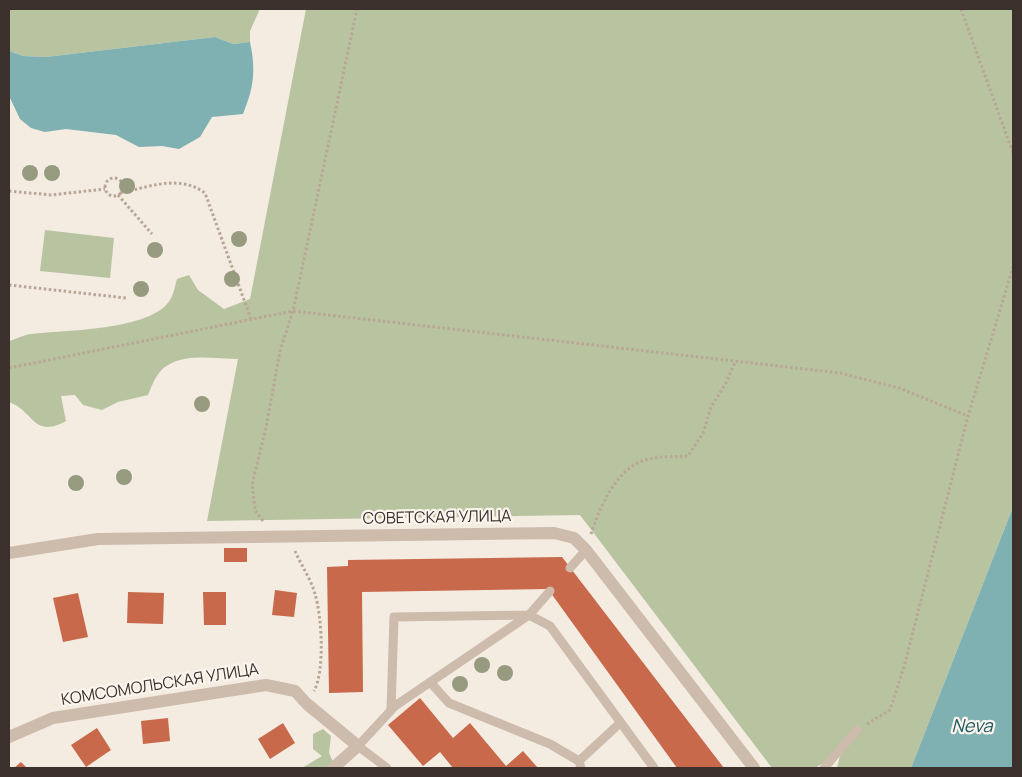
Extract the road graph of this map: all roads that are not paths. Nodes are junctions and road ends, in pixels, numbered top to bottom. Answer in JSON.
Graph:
{"nodes":[{"id":1,"x":586,"y":550,"type":"junction"},
{"id":2,"x":9,"y":553,"type":"edge"},
{"id":3,"x":570,"y":568,"type":"dead end"},
{"id":4,"x":550,"y":591,"type":"dead end"},
{"id":5,"x":529,"y":615,"type":"junction"},
{"id":6,"x":430,"y":682,"type":"junction"},
{"id":7,"x":391,"y":710,"type":"junction"},
{"id":8,"x":620,"y":723,"type":"junction"},
{"id":9,"x":856,"y":730,"type":"road end"},
{"id":10,"x":9,"y":737,"type":"edge"},
{"id":11,"x":358,"y":746,"type":"junction"},
{"id":12,"x":580,"y":765,"type":"edge"},
{"id":13,"x":333,"y":768,"type":"edge"},
{"id":14,"x":387,"y":768,"type":"edge"},
{"id":15,"x":654,"y":768,"type":"edge"},
{"id":16,"x":754,"y":768,"type":"edge"},
{"id":17,"x":824,"y":768,"type":"edge"}],
"edges":[{"from":1,"to":2,"type":"street","name":"СОВЕТСКАЯ УЛИЦА"},
{"from":1,"to":3,"type":"lane"},
{"from":1,"to":16,"type":"street","name":"СОВЕТСКАЯ УЛИЦА"},
{"from":4,"to":5,"type":"lane"},
{"from":5,"to":6,"type":"lane"},
{"from":5,"to":7,"type":"lane"},
{"from":5,"to":8,"type":"lane"},
{"from":6,"to":7,"type":"lane"},
{"from":6,"to":12,"type":"lane"},
{"from":7,"to":11,"type":"lane"},
{"from":8,"to":12,"type":"lane"},
{"from":8,"to":15,"type":"lane"},
{"from":9,"to":17,"type":"lane"},
{"from":10,"to":11,"type":"street","name":"КОМСОМОЛЬСКАЯ УЛИЦА"},
{"from":11,"to":13,"type":"street"},
{"from":11,"to":14,"type":"lane"}]}
